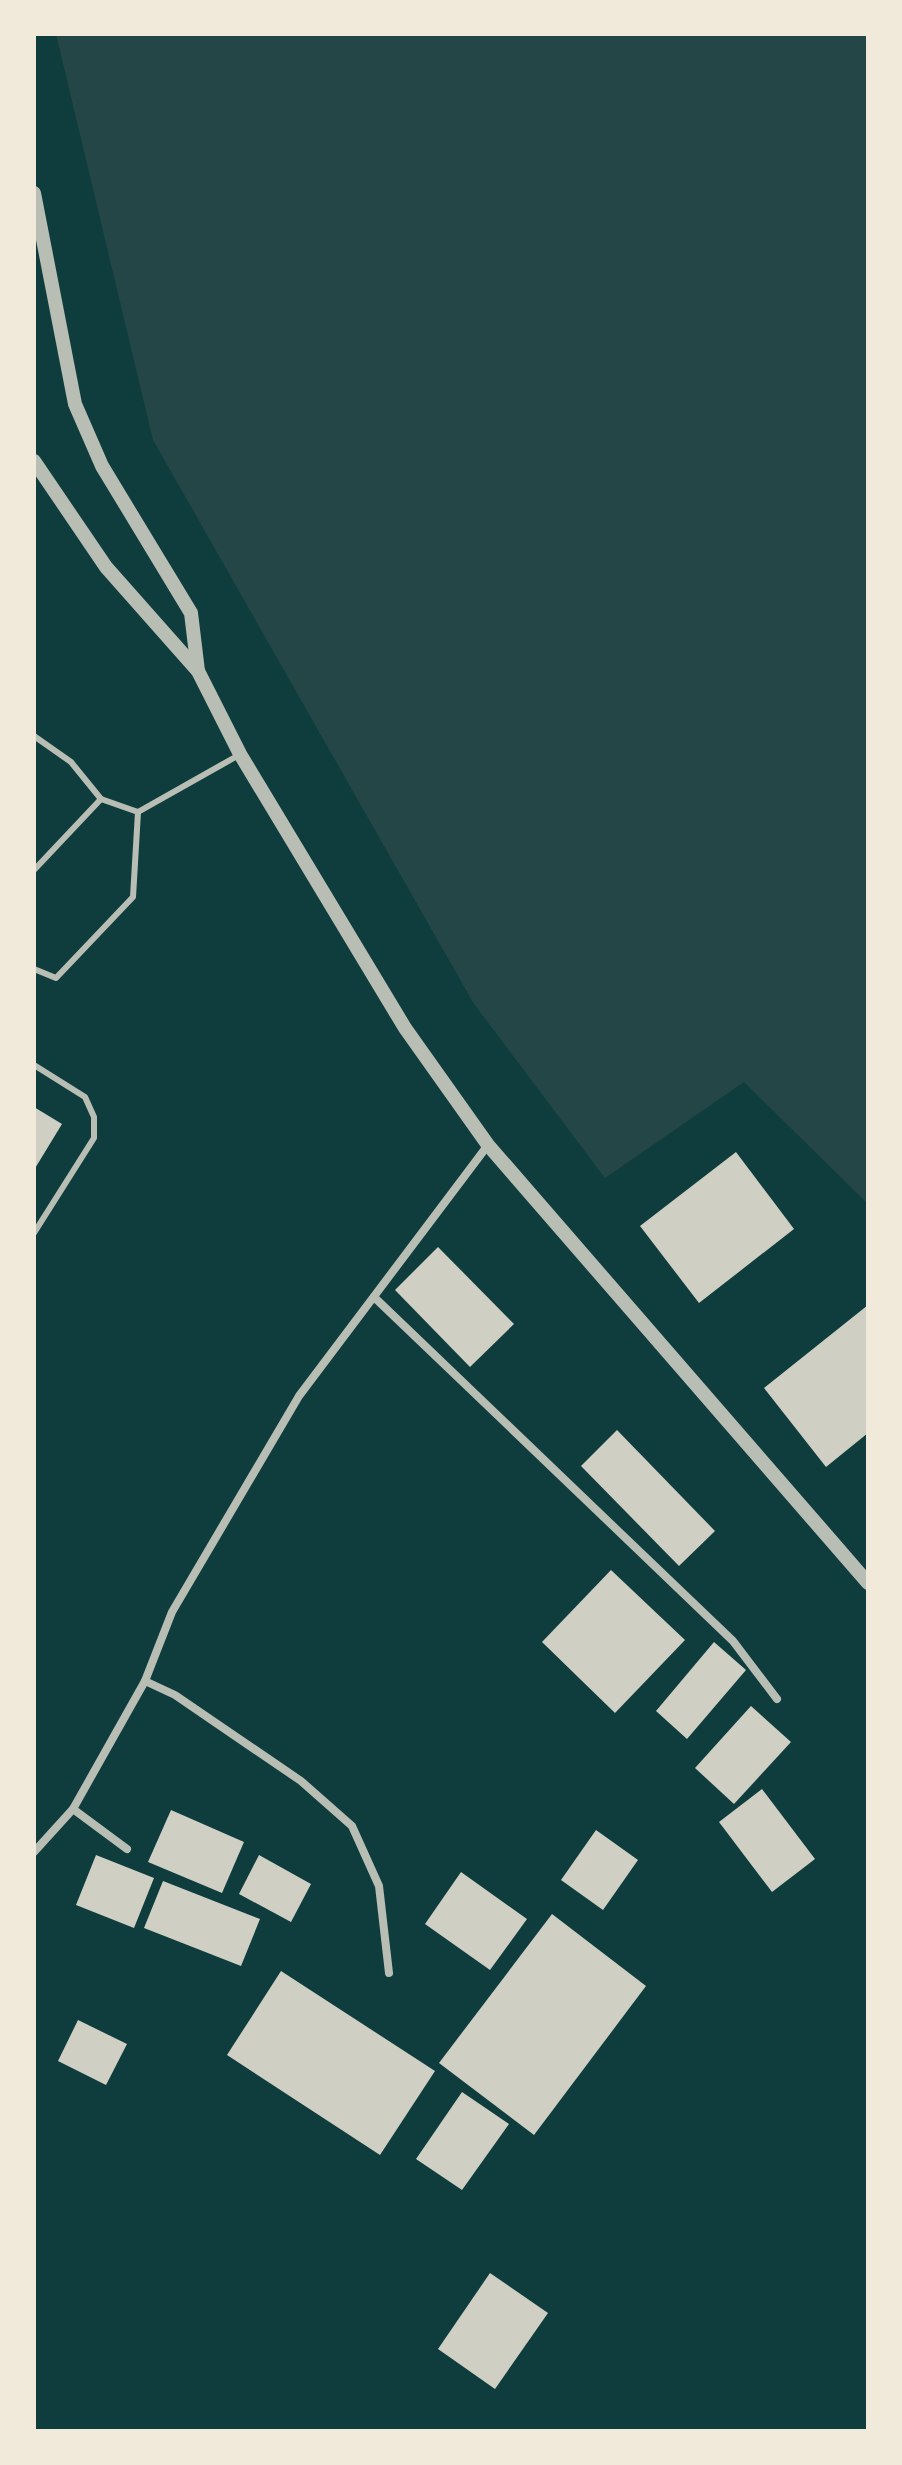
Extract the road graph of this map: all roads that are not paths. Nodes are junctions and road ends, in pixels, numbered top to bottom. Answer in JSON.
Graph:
{"nodes":[{"id":1,"x":34,"y":193,"type":"edge"},
{"id":2,"x":34,"y":461,"type":"edge"},
{"id":3,"x":198,"y":671,"type":"junction"},
{"id":4,"x":34,"y":736,"type":"edge"},
{"id":5,"x":240,"y":754,"type":"junction"},
{"id":6,"x":101,"y":799,"type":"junction"},
{"id":7,"x":138,"y":812,"type":"junction"},
{"id":8,"x":34,"y":870,"type":"edge"},
{"id":9,"x":34,"y":969,"type":"edge"},
{"id":10,"x":34,"y":1065,"type":"edge"},
{"id":11,"x":488,"y":1145,"type":"junction"},
{"id":12,"x":34,"y":1233,"type":"edge"},
{"id":13,"x":374,"y":1297,"type":"junction"},
{"id":14,"x":868,"y":1583,"type":"edge"},
{"id":15,"x":145,"y":1681,"type":"junction"},
{"id":16,"x":777,"y":1699,"type":"dead end"},
{"id":17,"x":73,"y":1809,"type":"junction"},
{"id":18,"x":127,"y":1849,"type":"dead end"},
{"id":19,"x":34,"y":1852,"type":"edge"},
{"id":20,"x":389,"y":1973,"type":"dead end"}],
"edges":[{"from":1,"to":3,"type":"street"},
{"from":2,"to":3,"type":"street"},
{"from":3,"to":5,"type":"street"},
{"from":4,"to":6,"type":"lane"},
{"from":5,"to":7,"type":"lane"},
{"from":5,"to":11,"type":"street"},
{"from":6,"to":7,"type":"lane"},
{"from":6,"to":8,"type":"lane"},
{"from":7,"to":9,"type":"lane"},
{"from":10,"to":12,"type":"lane"},
{"from":11,"to":13,"type":"street"},
{"from":11,"to":14,"type":"street"},
{"from":13,"to":15,"type":"street"},
{"from":13,"to":16,"type":"street"},
{"from":15,"to":17,"type":"street"},
{"from":15,"to":20,"type":"street"},
{"from":17,"to":18,"type":"street"},
{"from":17,"to":19,"type":"street"}]}
